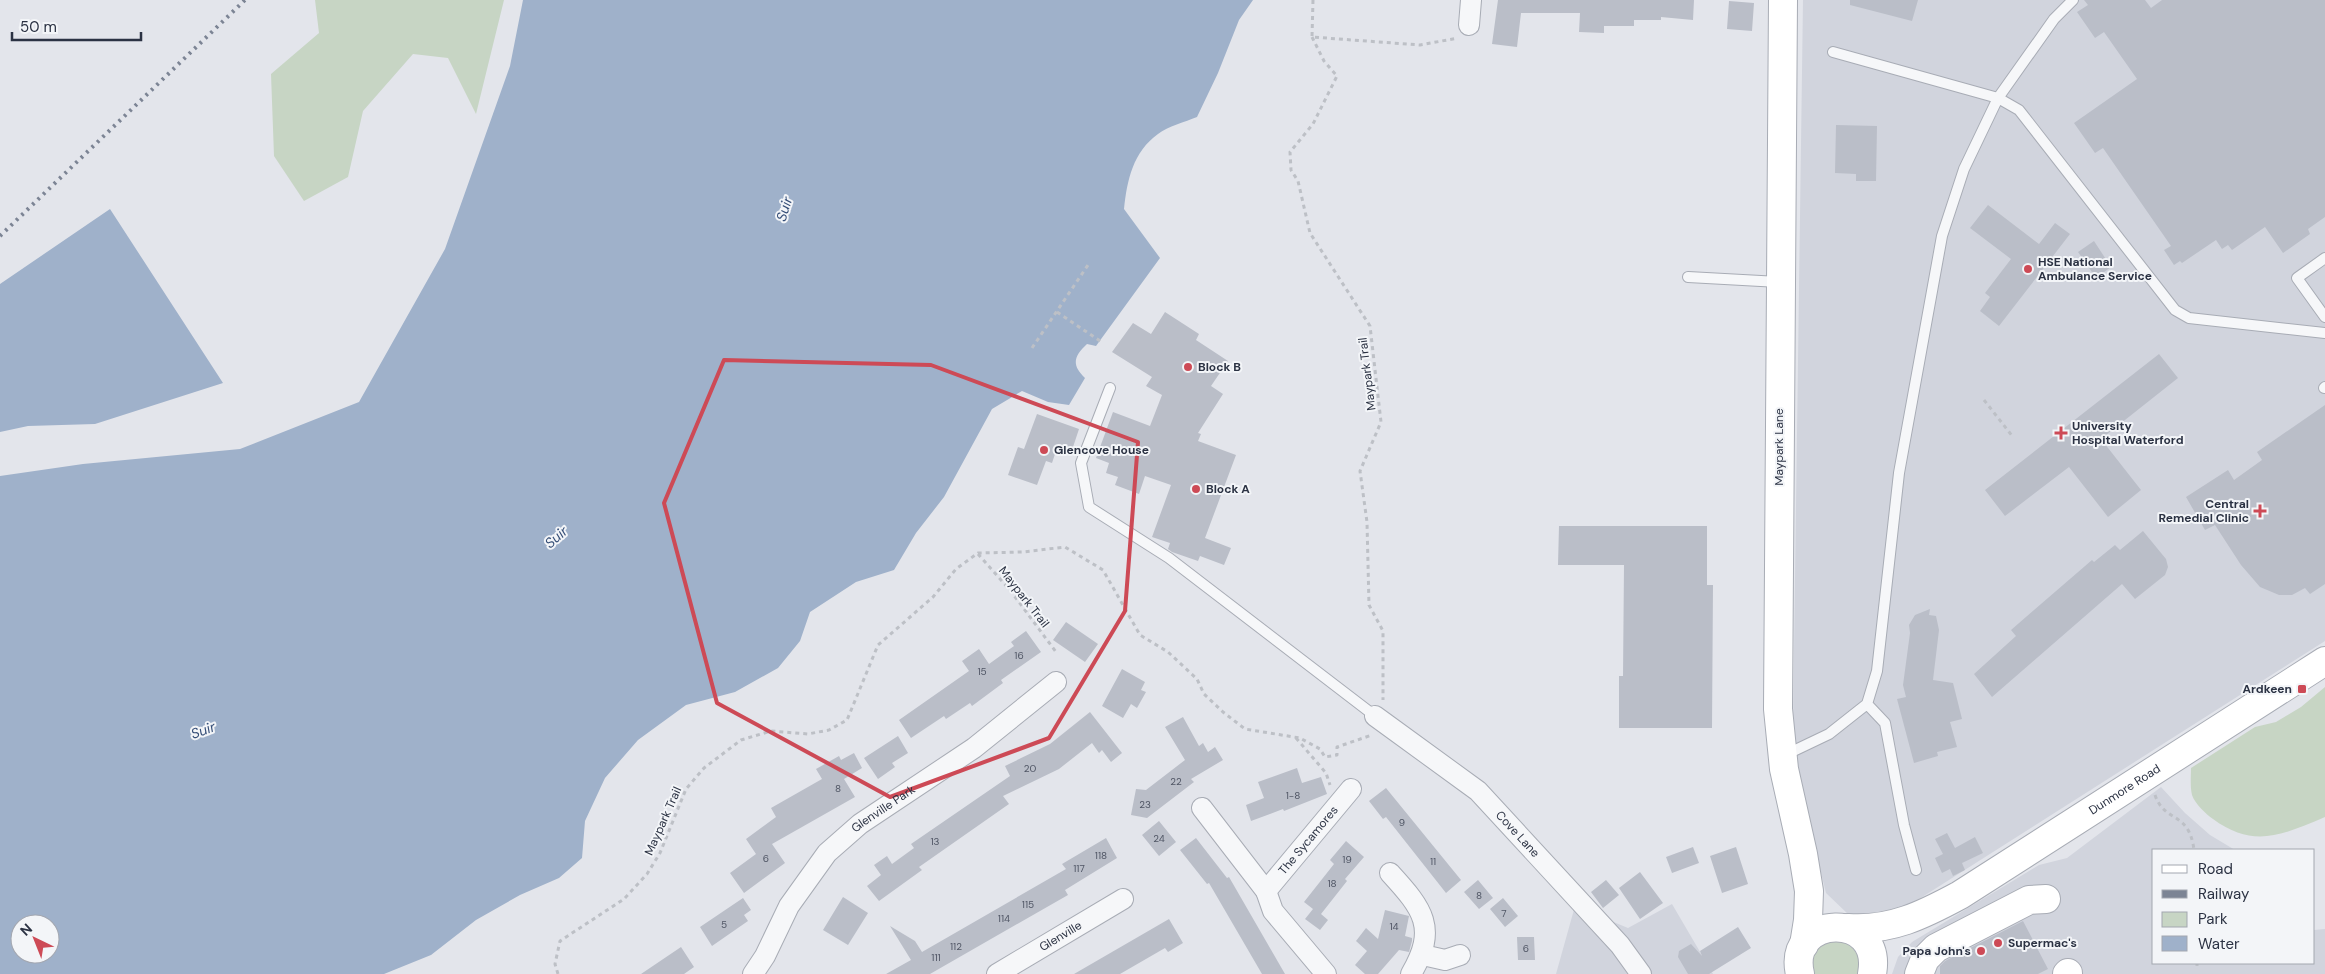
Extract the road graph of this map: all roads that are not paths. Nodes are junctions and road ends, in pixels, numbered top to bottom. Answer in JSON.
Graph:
{"nodes":[{"id":1,"x":1470,"y":0,"type":"edge"},
{"id":2,"x":1783,"y":0,"type":"edge"},
{"id":3,"x":2073,"y":0,"type":"edge"},
{"id":4,"x":1469,"y":24,"type":"road end"},
{"id":5,"x":1834,"y":52,"type":"dead end"},
{"id":6,"x":1998,"y":98,"type":"junction"},
{"id":7,"x":2325,"y":258,"type":"edge"},
{"id":8,"x":1688,"y":277,"type":"dead end"},
{"id":9,"x":1781,"y":282,"type":"junction"},
{"id":10,"x":2325,"y":317,"type":"edge"},
{"id":11,"x":2325,"y":333,"type":"edge"},
{"id":12,"x":1110,"y":388,"type":"dead end"},
{"id":13,"x":2325,"y":661,"type":"edge"},
{"id":14,"x":1056,"y":682,"type":"dead end"},
{"id":15,"x":1867,"y":704,"type":"junction"},
{"id":16,"x":1379,"y":719,"type":"joint"},
{"id":17,"x":1782,"y":757,"type":"junction"},
{"id":18,"x":1352,"y":789,"type":"dead end"},
{"id":19,"x":1202,"y":808,"type":"dead end"},
{"id":20,"x":1916,"y":870,"type":"dead end"},
{"id":21,"x":1390,"y":873,"type":"dead end"},
{"id":22,"x":1266,"y":891,"type":"junction"},
{"id":23,"x":1809,"y":891,"type":"junction"},
{"id":24,"x":1123,"y":899,"type":"dead end"},
{"id":25,"x":2046,"y":900,"type":"dead end"},
{"id":26,"x":1921,"y":915,"type":"junction"},
{"id":27,"x":1845,"y":928,"type":"junction"},
{"id":28,"x":1423,"y":955,"type":"junction"},
{"id":29,"x":1460,"y":955,"type":"dead end"},
{"id":30,"x":1798,"y":961,"type":"edge"},
{"id":31,"x":753,"y":974,"type":"edge"},
{"id":32,"x":997,"y":974,"type":"edge"},
{"id":33,"x":1326,"y":974,"type":"edge"},
{"id":34,"x":1411,"y":974,"type":"edge"},
{"id":35,"x":1641,"y":974,"type":"edge"},
{"id":36,"x":1873,"y":974,"type":"edge"},
{"id":37,"x":1919,"y":974,"type":"edge"}],
"edges":[{"from":1,"to":4,"type":"street"},
{"from":2,"to":9,"type":"street","name":"Maypark Lane"},
{"from":3,"to":6,"type":"lane"},
{"from":5,"to":6,"type":"lane"},
{"from":6,"to":11,"type":"lane"},
{"from":6,"to":15,"type":"lane"},
{"from":7,"to":10,"type":"lane"},
{"from":8,"to":9,"type":"lane"},
{"from":9,"to":17,"type":"street","name":"Maypark Lane"},
{"from":12,"to":16,"type":"lane"},
{"from":13,"to":26,"type":"street","name":"Dunmore Road"},
{"from":14,"to":31,"type":"street","name":"Glenville Park"},
{"from":15,"to":17,"type":"lane"},
{"from":15,"to":20,"type":"lane"},
{"from":16,"to":35,"type":"street","name":"Cove Lane"},
{"from":17,"to":23,"type":"street","name":"Maypark Lane"},
{"from":18,"to":22,"type":"street","name":"The Sycamores"},
{"from":19,"to":22,"type":"street"},
{"from":21,"to":28,"type":"street"},
{"from":22,"to":33,"type":"street"},
{"from":23,"to":27,"type":"street"},
{"from":23,"to":30,"type":"street","name":"Maypark Lane"},
{"from":24,"to":32,"type":"street","name":"Glenville"},
{"from":25,"to":37,"type":"street"},
{"from":26,"to":27,"type":"street","name":"Dunmore Road"},
{"from":26,"to":36,"type":"street","name":"Dunmore Road"},
{"from":27,"to":30,"type":"street","name":"Dunmore Road"},
{"from":27,"to":36,"type":"street"},
{"from":28,"to":29,"type":"street"},
{"from":28,"to":34,"type":"street"}]}
